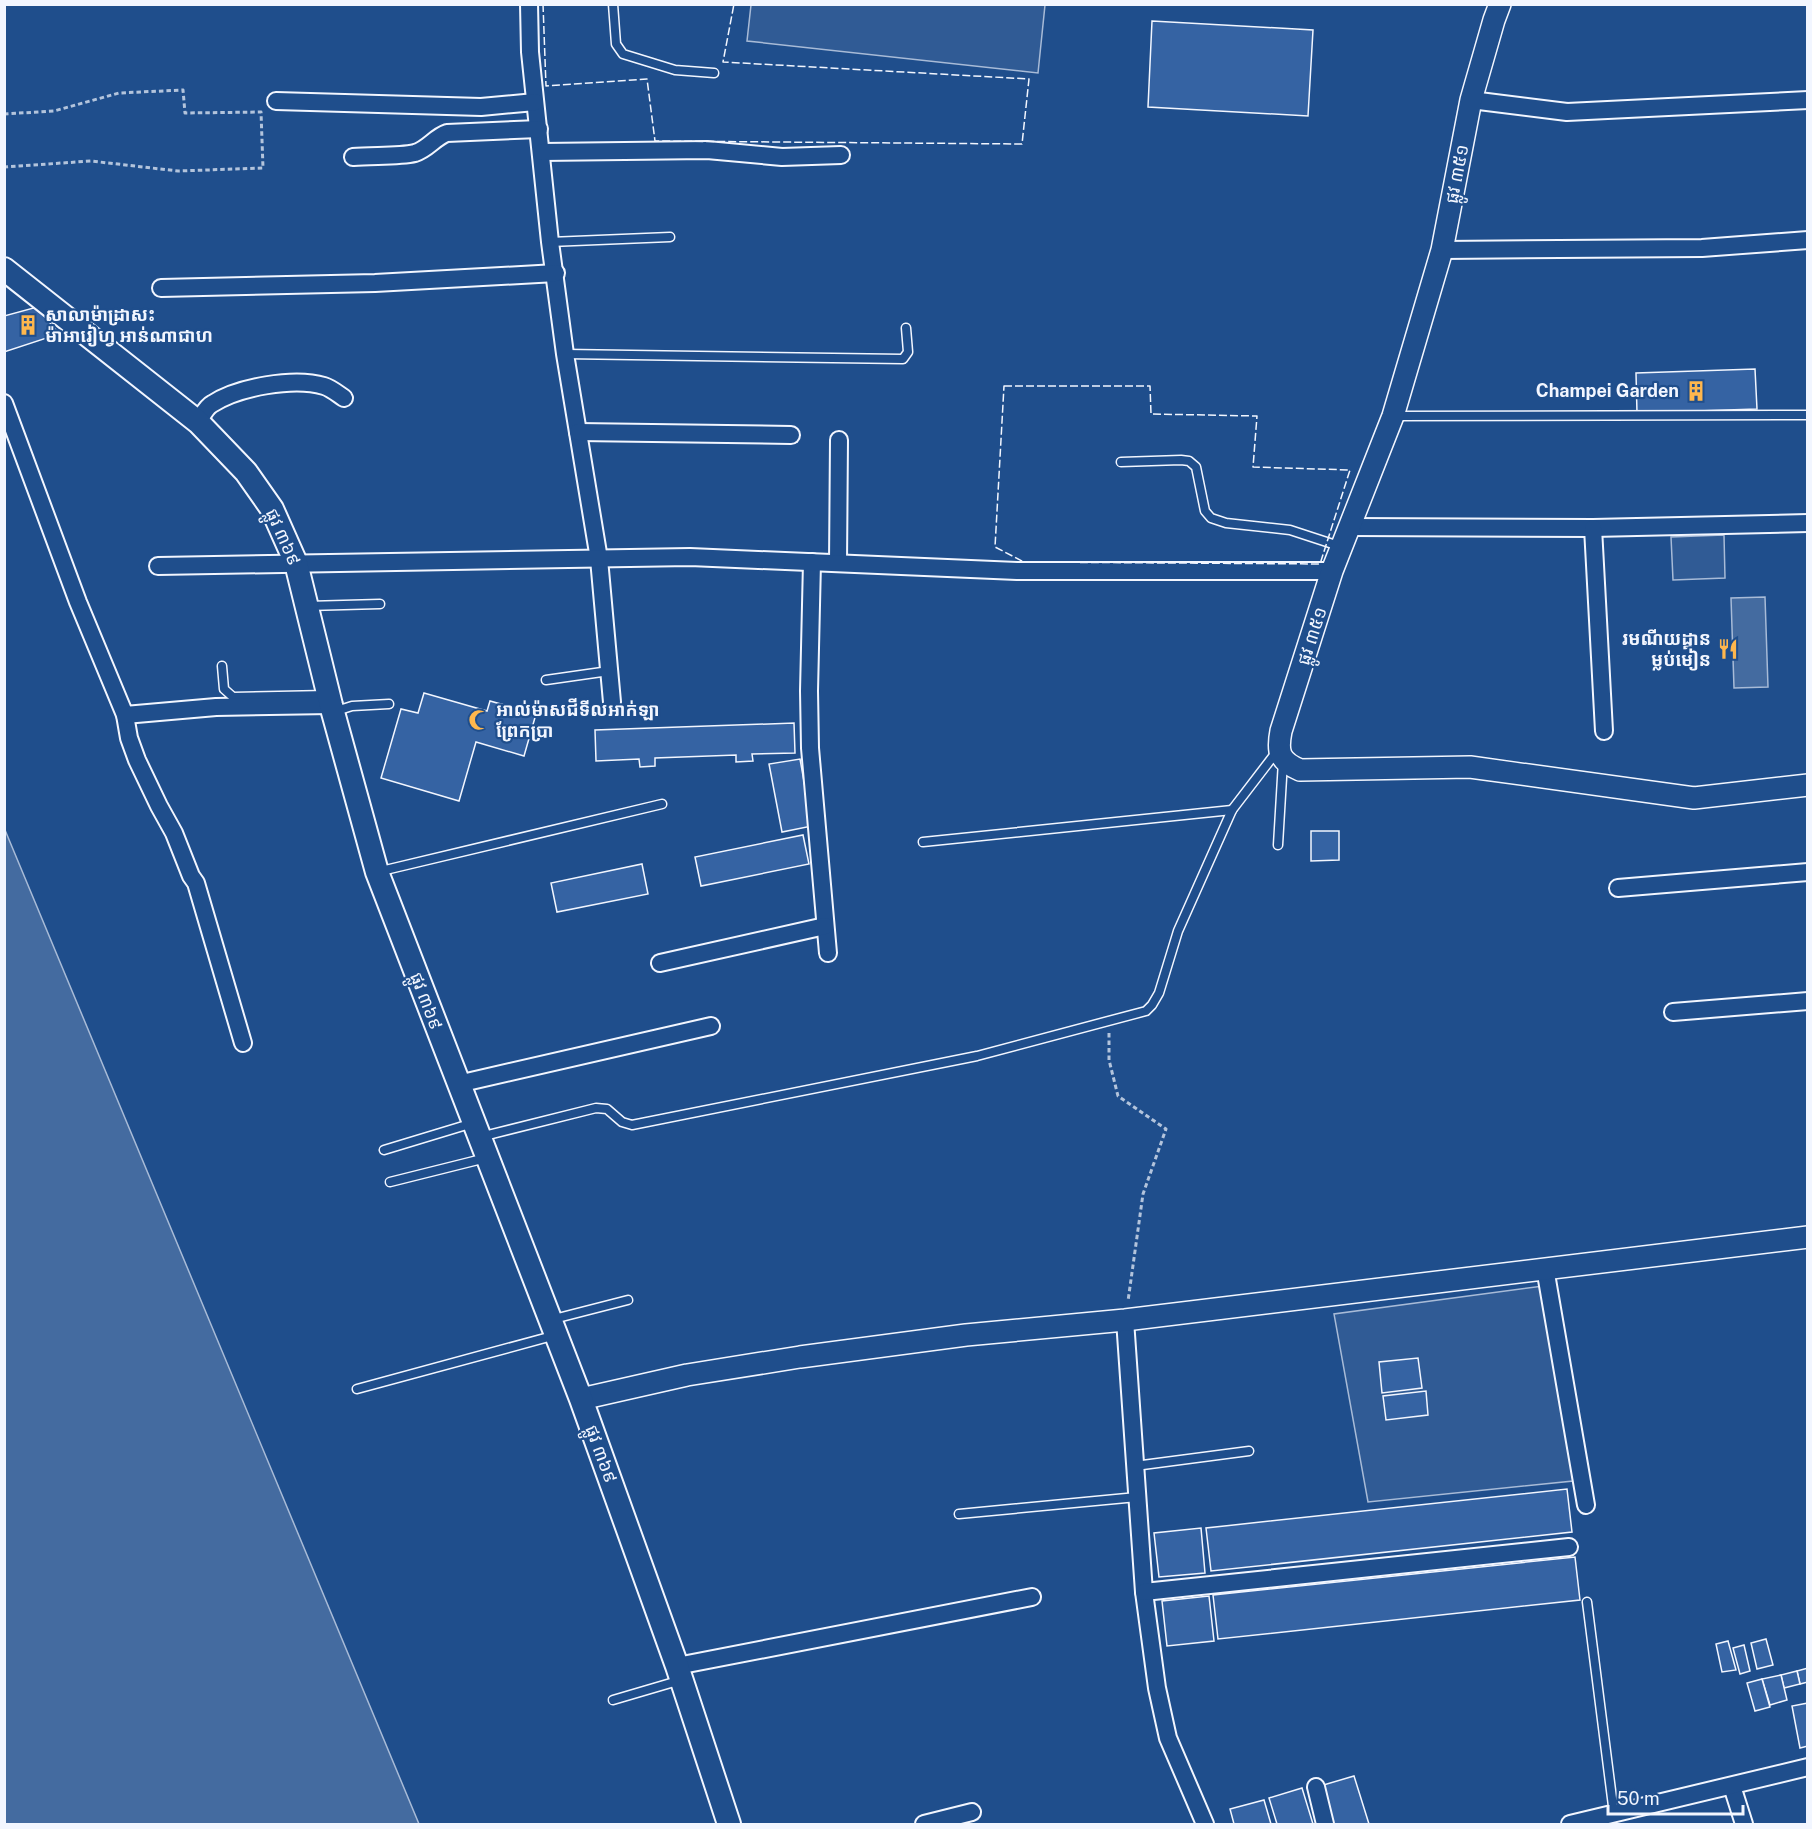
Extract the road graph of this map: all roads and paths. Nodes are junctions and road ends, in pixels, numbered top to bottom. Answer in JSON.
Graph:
{"nodes":[{"id":1,"x":529,"y":4,"type":"edge"},
{"id":2,"x":613,"y":4,"type":"edge"},
{"id":3,"x":1500,"y":4,"type":"edge"},
{"id":4,"x":714,"y":73,"type":"dead end"},
{"id":5,"x":1808,"y":99,"type":"edge"},
{"id":6,"x":1471,"y":100,"type":"junction"},
{"id":7,"x":276,"y":101,"type":"dead end"},
{"id":8,"x":535,"y":102,"type":"junction"},
{"id":9,"x":4,"y":114,"type":"edge"},
{"id":10,"x":539,"y":129,"type":"junction"},
{"id":11,"x":542,"y":152,"type":"junction"},
{"id":12,"x":841,"y":155,"type":"dead end"},
{"id":13,"x":353,"y":157,"type":"dead end"},
{"id":14,"x":4,"y":167,"type":"edge"},
{"id":15,"x":669,"y":237,"type":"dead end"},
{"id":16,"x":1808,"y":240,"type":"edge"},
{"id":17,"x":550,"y":242,"type":"junction"},
{"id":18,"x":1442,"y":250,"type":"junction"},
{"id":19,"x":4,"y":269,"type":"edge"},
{"id":20,"x":555,"y":273,"type":"junction"},
{"id":21,"x":161,"y":288,"type":"dead end"},
{"id":22,"x":906,"y":328,"type":"dead end"},
{"id":23,"x":565,"y":354,"type":"junction"},
{"id":24,"x":344,"y":398,"type":"dead end"},
{"id":25,"x":4,"y":403,"type":"edge"},
{"id":26,"x":1808,"y":415,"type":"edge"},
{"id":27,"x":1393,"y":416,"type":"junction"},
{"id":28,"x":198,"y":422,"type":"junction"},
{"id":29,"x":578,"y":432,"type":"junction"},
{"id":30,"x":790,"y":435,"type":"dead end"},
{"id":31,"x":839,"y":440,"type":"dead end"},
{"id":32,"x":1121,"y":462,"type":"dead end"},
{"id":33,"x":1808,"y":523,"type":"edge"},
{"id":34,"x":1351,"y":528,"type":"junction"},
{"id":35,"x":1593,"y":528,"type":"junction"},
{"id":36,"x":1342,"y":548,"type":"junction"},
{"id":37,"x":599,"y":559,"type":"junction"},
{"id":38,"x":812,"y":562,"type":"junction"},
{"id":39,"x":296,"y":563,"type":"junction"},
{"id":40,"x":838,"y":563,"type":"junction"},
{"id":41,"x":158,"y":566,"type":"dead end"},
{"id":42,"x":1332,"y":572,"type":"junction"},
{"id":43,"x":380,"y":604,"type":"dead end"},
{"id":44,"x":307,"y":606,"type":"junction"},
{"id":45,"x":222,"y":666,"type":"dead end"},
{"id":46,"x":609,"y":671,"type":"junction"},
{"id":47,"x":546,"y":680,"type":"dead end"},
{"id":48,"x":612,"y":702,"type":"dead end"},
{"id":49,"x":330,"y":704,"type":"junction"},
{"id":50,"x":389,"y":704,"type":"dead end"},
{"id":51,"x":125,"y":715,"type":"junction"},
{"id":52,"x":1604,"y":731,"type":"dead end"},
{"id":53,"x":1281,"y":755,"type":"junction"},
{"id":54,"x":1808,"y":785,"type":"edge"},
{"id":55,"x":662,"y":804,"type":"dead end"},
{"id":56,"x":1232,"y":810,"type":"junction"},
{"id":57,"x":923,"y":842,"type":"dead end"},
{"id":58,"x":1278,"y":845,"type":"dead end"},
{"id":59,"x":377,"y":872,"type":"junction"},
{"id":60,"x":1808,"y":872,"type":"edge"},
{"id":61,"x":1618,"y":888,"type":"dead end"},
{"id":62,"x":825,"y":926,"type":"junction"},
{"id":63,"x":828,"y":953,"type":"dead end"},
{"id":64,"x":660,"y":963,"type":"dead end"},
{"id":65,"x":1808,"y":1002,"type":"edge"},
{"id":66,"x":1673,"y":1012,"type":"dead end"},
{"id":67,"x":1110,"y":1021,"type":"junction"},
{"id":68,"x":711,"y":1026,"type":"dead end"},
{"id":69,"x":243,"y":1043,"type":"dead end"},
{"id":70,"x":458,"y":1084,"type":"junction"},
{"id":71,"x":480,"y":1139,"type":"junction"},
{"id":72,"x":384,"y":1150,"type":"dead end"},
{"id":73,"x":390,"y":1182,"type":"dead end"},
{"id":74,"x":1808,"y":1237,"type":"edge"},
{"id":75,"x":1545,"y":1268,"type":"junction"},
{"id":76,"x":628,"y":1300,"type":"dead end"},
{"id":77,"x":1125,"y":1320,"type":"junction"},
{"id":78,"x":553,"y":1328,"type":"junction"},
{"id":79,"x":357,"y":1389,"type":"dead end"},
{"id":80,"x":581,"y":1399,"type":"junction"},
{"id":81,"x":1249,"y":1450,"type":"dead end"},
{"id":82,"x":1135,"y":1466,"type":"junction"},
{"id":83,"x":1137,"y":1497,"type":"junction"},
{"id":84,"x":1586,"y":1505,"type":"dead end"},
{"id":85,"x":959,"y":1514,"type":"dead end"},
{"id":86,"x":1569,"y":1546,"type":"dead end"},
{"id":87,"x":1144,"y":1592,"type":"junction"},
{"id":88,"x":1032,"y":1597,"type":"dead end"},
{"id":89,"x":1587,"y":1602,"type":"dead end"},
{"id":90,"x":680,"y":1673,"type":"junction"},
{"id":91,"x":613,"y":1700,"type":"dead end"},
{"id":92,"x":1807,"y":1770,"type":"edge"},
{"id":93,"x":1732,"y":1786,"type":"junction"},
{"id":94,"x":1316,"y":1787,"type":"dead end"},
{"id":95,"x":972,"y":1812,"type":"dead end"},
{"id":96,"x":1614,"y":1814,"type":"junction"},
{"id":97,"x":729,"y":1824,"type":"edge"},
{"id":98,"x":924,"y":1824,"type":"edge"},
{"id":99,"x":1205,"y":1824,"type":"edge"},
{"id":100,"x":1325,"y":1824,"type":"edge"},
{"id":101,"x":1570,"y":1824,"type":"edge"},
{"id":102,"x":1744,"y":1824,"type":"edge"}],
"edges":[{"from":1,"to":8,"type":"street"},
{"from":2,"to":4,"type":"lane"},
{"from":3,"to":6,"type":"street","name":"ផ្លូវ ៣៥១"},
{"from":5,"to":6,"type":"street"},
{"from":6,"to":18,"type":"street","name":"ផ្លូវ ៣៥១"},
{"from":7,"to":8,"type":"street"},
{"from":8,"to":10,"type":"street"},
{"from":9,"to":14,"type":"path"},
{"from":10,"to":11,"type":"street"},
{"from":10,"to":13,"type":"street"},
{"from":11,"to":12,"type":"street"},
{"from":11,"to":17,"type":"street"},
{"from":15,"to":17,"type":"lane"},
{"from":16,"to":18,"type":"street"},
{"from":17,"to":20,"type":"street"},
{"from":18,"to":27,"type":"street","name":"ផ្លូវ ៣៥១"},
{"from":19,"to":28,"type":"main road","name":"ផ្លូវ ៣៦៩"},
{"from":20,"to":21,"type":"street"},
{"from":20,"to":23,"type":"street"},
{"from":22,"to":23,"type":"lane"},
{"from":23,"to":29,"type":"street"},
{"from":24,"to":28,"type":"street"},
{"from":25,"to":51,"type":"street"},
{"from":26,"to":27,"type":"lane"},
{"from":27,"to":34,"type":"street","name":"ផ្លូវ ៣៥១"},
{"from":28,"to":39,"type":"main road","name":"ផ្លូវ ៣៦៩"},
{"from":29,"to":30,"type":"street"},
{"from":29,"to":37,"type":"street"},
{"from":31,"to":40,"type":"street"},
{"from":32,"to":36,"type":"lane"},
{"from":33,"to":35,"type":"street"},
{"from":34,"to":35,"type":"street"},
{"from":34,"to":36,"type":"street","name":"ផ្លូវ ៣៥១"},
{"from":35,"to":52,"type":"street"},
{"from":36,"to":42,"type":"street","name":"ផ្លូវ ៣៥១"},
{"from":37,"to":38,"type":"street"},
{"from":37,"to":39,"type":"street"},
{"from":37,"to":46,"type":"street"},
{"from":38,"to":40,"type":"street"},
{"from":38,"to":62,"type":"street"},
{"from":39,"to":41,"type":"street"},
{"from":39,"to":44,"type":"main road","name":"ផ្លូវ ៣៦៩"},
{"from":40,"to":42,"type":"street"},
{"from":42,"to":53,"type":"street","name":"ផ្លូវ ៣៥១"},
{"from":43,"to":44,"type":"lane"},
{"from":44,"to":49,"type":"main road","name":"ផ្លូវ ៣៦៩"},
{"from":45,"to":49,"type":"lane"},
{"from":46,"to":47,"type":"lane"},
{"from":46,"to":48,"type":"street"},
{"from":49,"to":50,"type":"lane"},
{"from":49,"to":51,"type":"street"},
{"from":49,"to":59,"type":"main road","name":"ផ្លូវ ៣៦៩"},
{"from":51,"to":69,"type":"street"},
{"from":53,"to":54,"type":"street"},
{"from":53,"to":56,"type":"lane"},
{"from":53,"to":58,"type":"lane"},
{"from":55,"to":59,"type":"lane"},
{"from":56,"to":57,"type":"lane"},
{"from":56,"to":67,"type":"lane"},
{"from":59,"to":70,"type":"main road","name":"ផ្លូវ ៣៦៩"},
{"from":60,"to":61,"type":"street"},
{"from":62,"to":63,"type":"street"},
{"from":62,"to":64,"type":"street"},
{"from":65,"to":66,"type":"street"},
{"from":67,"to":71,"type":"lane"},
{"from":67,"to":77,"type":"path"},
{"from":68,"to":70,"type":"street"},
{"from":70,"to":71,"type":"main road","name":"ផ្លូវ ៣៦៩"},
{"from":71,"to":72,"type":"lane"},
{"from":71,"to":73,"type":"lane"},
{"from":71,"to":78,"type":"main road","name":"ផ្លូវ ៣៦៩"},
{"from":74,"to":75,"type":"street"},
{"from":75,"to":77,"type":"street"},
{"from":75,"to":84,"type":"street"},
{"from":76,"to":78,"type":"lane"},
{"from":77,"to":80,"type":"street"},
{"from":77,"to":82,"type":"street"},
{"from":78,"to":79,"type":"lane"},
{"from":78,"to":80,"type":"main road","name":"ផ្លូវ ៣៦៩"},
{"from":80,"to":90,"type":"main road","name":"ផ្លូវ ៣៦៩"},
{"from":81,"to":82,"type":"lane"},
{"from":82,"to":83,"type":"street"},
{"from":83,"to":85,"type":"lane"},
{"from":83,"to":87,"type":"street"},
{"from":86,"to":87,"type":"street"},
{"from":87,"to":99,"type":"street"},
{"from":88,"to":90,"type":"street"},
{"from":89,"to":96,"type":"lane"},
{"from":90,"to":91,"type":"lane"},
{"from":90,"to":97,"type":"main road","name":"ផ្លូវ ៣៦៩"},
{"from":92,"to":93,"type":"street"},
{"from":93,"to":96,"type":"street"},
{"from":93,"to":102,"type":"street"},
{"from":94,"to":100,"type":"street"},
{"from":95,"to":98,"type":"street"},
{"from":96,"to":101,"type":"street"}]}
